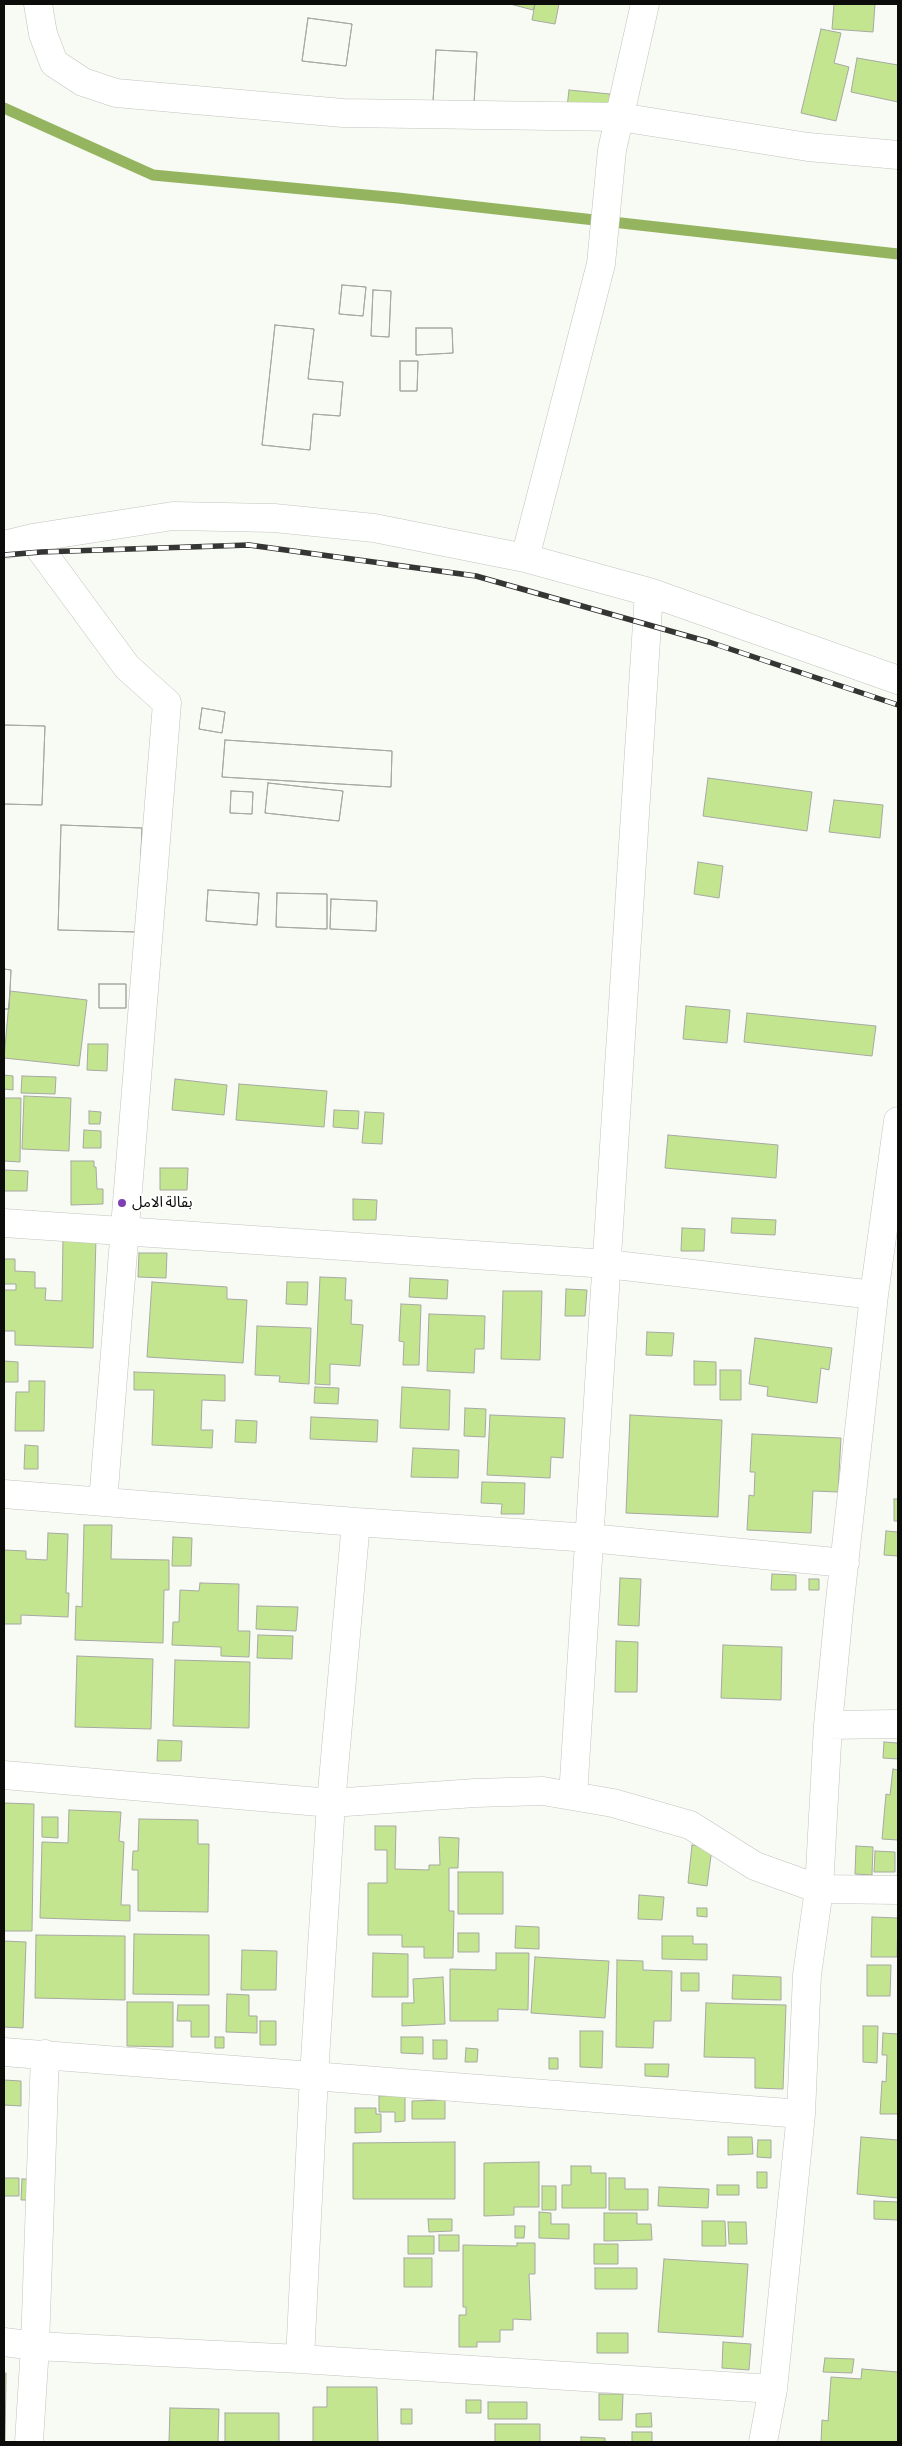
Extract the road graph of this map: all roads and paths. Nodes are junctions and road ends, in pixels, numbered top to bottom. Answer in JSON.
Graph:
{"nodes":[{"id":1,"x":38,"y":4,"type":"edge"},
{"id":2,"x":645,"y":4,"type":"edge"},
{"id":3,"x":620,"y":117,"type":"junction"},
{"id":4,"x":898,"y":155,"type":"edge"},
{"id":5,"x":32,"y":538,"type":"junction"},
{"id":6,"x":4,"y":545,"type":"edge"},
{"id":7,"x":525,"y":558,"type":"junction"},
{"id":8,"x":649,"y":592,"type":"junction"},
{"id":9,"x":898,"y":680,"type":"edge"},
{"id":10,"x":898,"y":1121,"type":"edge"},
{"id":11,"x":4,"y":1223,"type":"edge"},
{"id":12,"x":127,"y":1231,"type":"junction"},
{"id":13,"x":890,"y":1248,"type":"edge"},
{"id":14,"x":607,"y":1264,"type":"junction"},
{"id":15,"x":874,"y":1295,"type":"junction"},
{"id":16,"x":4,"y":1494,"type":"edge"},
{"id":17,"x":104,"y":1502,"type":"junction"},
{"id":18,"x":356,"y":1522,"type":"junction"},
{"id":19,"x":590,"y":1538,"type":"junction"},
{"id":20,"x":845,"y":1563,"type":"junction"},
{"id":21,"x":898,"y":1724,"type":"edge"},
{"id":22,"x":828,"y":1725,"type":"junction"},
{"id":23,"x":4,"y":1775,"type":"edge"},
{"id":24,"x":573,"y":1796,"type":"junction"},
{"id":25,"x":331,"y":1803,"type":"junction"},
{"id":26,"x":819,"y":1889,"type":"junction"},
{"id":27,"x":898,"y":1890,"type":"edge"},
{"id":28,"x":4,"y":2052,"type":"edge"},
{"id":29,"x":46,"y":2054,"type":"junction"},
{"id":30,"x":314,"y":2076,"type":"junction"},
{"id":31,"x":801,"y":2114,"type":"junction"},
{"id":32,"x":4,"y":2342,"type":"edge"},
{"id":33,"x":35,"y":2346,"type":"junction"},
{"id":34,"x":300,"y":2359,"type":"junction"},
{"id":35,"x":772,"y":2389,"type":"junction"},
{"id":36,"x":29,"y":2442,"type":"edge"},
{"id":37,"x":763,"y":2442,"type":"edge"}],
"edges":[{"from":1,"to":3,"type":"street"},
{"from":2,"to":3,"type":"street"},
{"from":3,"to":4,"type":"street"},
{"from":3,"to":7,"type":"street"},
{"from":5,"to":6,"type":"street"},
{"from":5,"to":7,"type":"street"},
{"from":5,"to":12,"type":"street"},
{"from":7,"to":8,"type":"street"},
{"from":8,"to":9,"type":"street"},
{"from":8,"to":14,"type":"street"},
{"from":10,"to":13,"type":"street"},
{"from":11,"to":12,"type":"street"},
{"from":12,"to":14,"type":"street"},
{"from":12,"to":17,"type":"street"},
{"from":13,"to":15,"type":"street"},
{"from":14,"to":15,"type":"street"},
{"from":14,"to":19,"type":"street"},
{"from":15,"to":20,"type":"street"},
{"from":16,"to":17,"type":"street"},
{"from":17,"to":18,"type":"street"},
{"from":18,"to":19,"type":"street"},
{"from":18,"to":25,"type":"street"},
{"from":19,"to":20,"type":"street"},
{"from":19,"to":24,"type":"street"},
{"from":20,"to":22,"type":"street"},
{"from":21,"to":22,"type":"street"},
{"from":22,"to":26,"type":"street"},
{"from":23,"to":25,"type":"street"},
{"from":24,"to":25,"type":"street"},
{"from":24,"to":26,"type":"street"},
{"from":25,"to":30,"type":"street"},
{"from":26,"to":27,"type":"street"},
{"from":26,"to":31,"type":"street"},
{"from":28,"to":29,"type":"street"},
{"from":29,"to":30,"type":"street"},
{"from":29,"to":33,"type":"street"},
{"from":30,"to":31,"type":"street"},
{"from":30,"to":34,"type":"street"},
{"from":31,"to":35,"type":"street"},
{"from":32,"to":33,"type":"street"},
{"from":33,"to":34,"type":"street"},
{"from":33,"to":36,"type":"street"},
{"from":34,"to":35,"type":"street"},
{"from":35,"to":37,"type":"street"}]}
